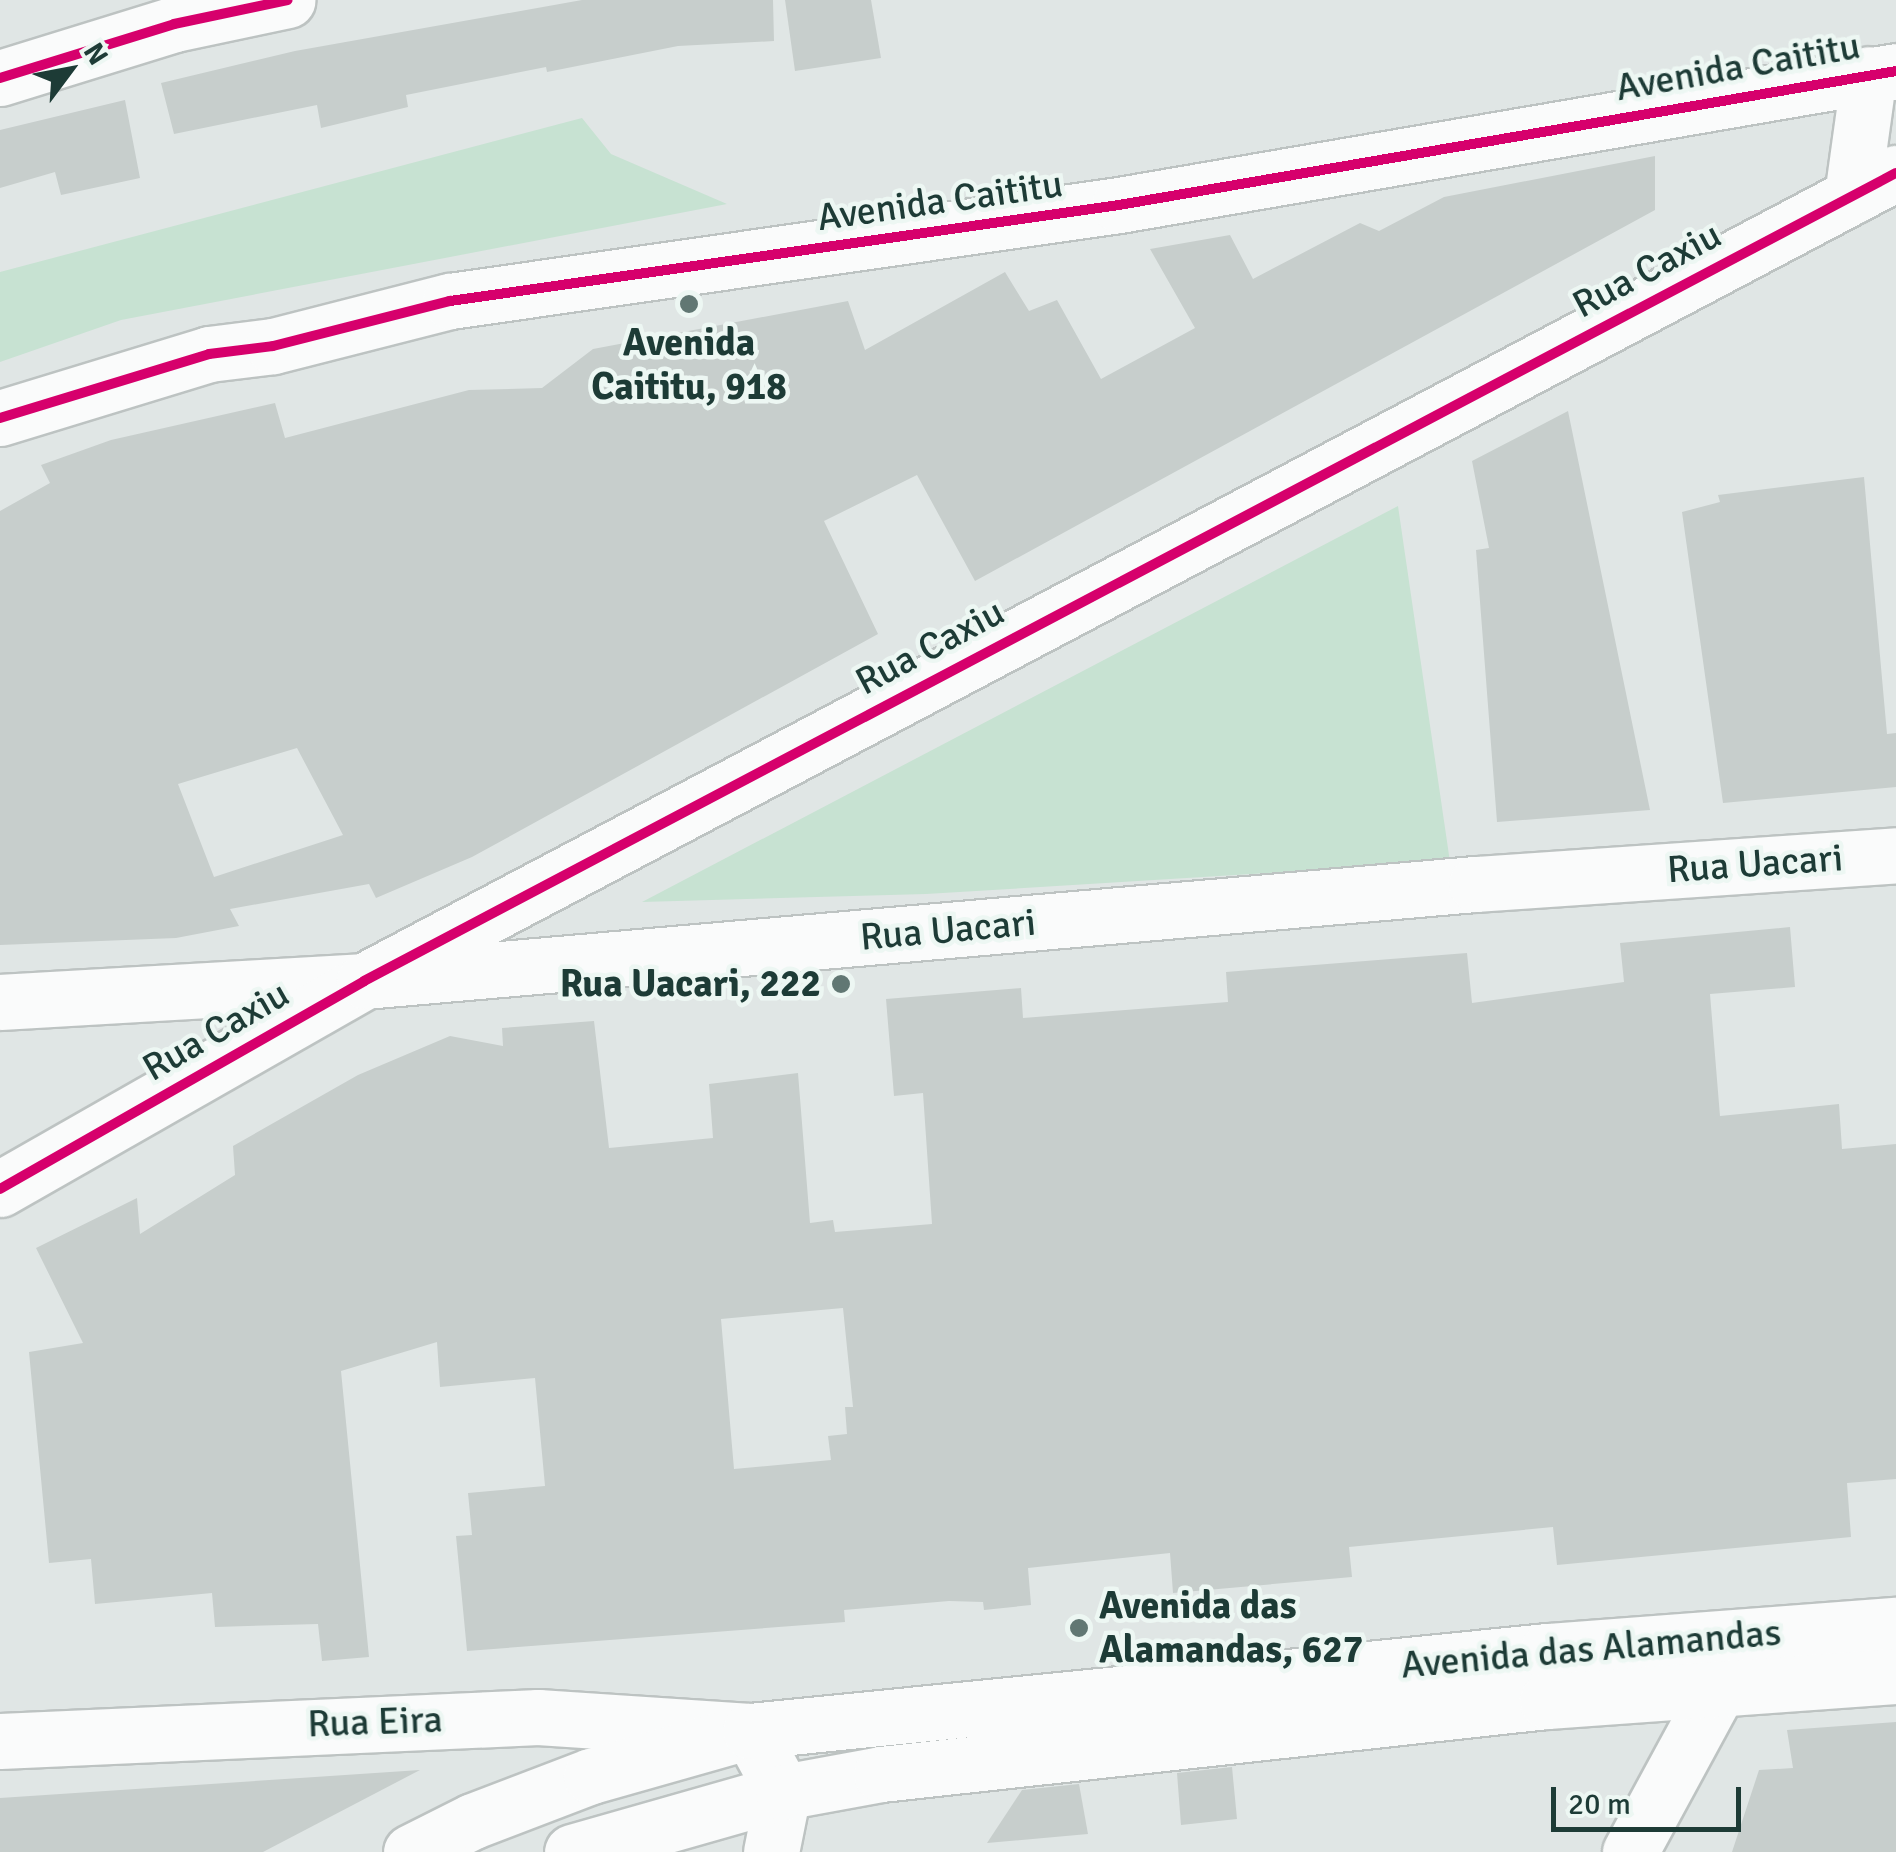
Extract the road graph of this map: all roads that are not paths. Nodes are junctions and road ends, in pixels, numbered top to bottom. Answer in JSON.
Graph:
{"nodes":[{"id":1,"x":288,"y":0,"type":"edge"},
{"id":2,"x":99,"y":23,"type":"edge"},
{"id":3,"x":1882,"y":72,"type":"edge"},
{"id":4,"x":0,"y":78,"type":"edge"},
{"id":5,"x":1874,"y":184,"type":"edge"},
{"id":6,"x":0,"y":418,"type":"edge"},
{"id":7,"x":1896,"y":855,"type":"edge"},
{"id":8,"x":364,"y":982,"type":"junction"},
{"id":9,"x":0,"y":1002,"type":"edge"},
{"id":10,"x":0,"y":1190,"type":"edge"},
{"id":11,"x":1896,"y":1625,"type":"edge"},
{"id":12,"x":1748,"y":1635,"type":"junction"},
{"id":13,"x":1896,"y":1676,"type":"edge"},
{"id":14,"x":1720,"y":1688,"type":"junction"},
{"id":15,"x":750,"y":1730,"type":"junction"},
{"id":16,"x":0,"y":1741,"type":"edge"},
{"id":17,"x":782,"y":1792,"type":"junction"},
{"id":18,"x":411,"y":1852,"type":"edge"},
{"id":19,"x":572,"y":1852,"type":"edge"},
{"id":20,"x":771,"y":1852,"type":"edge"},
{"id":21,"x":1630,"y":1852,"type":"edge"}],
"edges":[{"from":1,"to":2,"type":"street"},
{"from":2,"to":4,"type":"street"},
{"from":3,"to":5,"type":"street","name":"Rua Caxiu"},
{"from":3,"to":6,"type":"street","name":"Avenida Caititu"},
{"from":5,"to":8,"type":"street","name":"Rua Caxiu"},
{"from":7,"to":8,"type":"street","name":"Rua Uacari"},
{"from":8,"to":9,"type":"street","name":"Rua Uacari"},
{"from":8,"to":10,"type":"street","name":"Rua Caxiu"},
{"from":11,"to":12,"type":"street","name":"Avenida das Alamandas"},
{"from":12,"to":14,"type":"street"},
{"from":12,"to":15,"type":"street","name":"Avenida das Alamandas"},
{"from":13,"to":14,"type":"street","name":"Avenida das Alamandas"},
{"from":14,"to":17,"type":"street","name":"Avenida das Alamandas"},
{"from":14,"to":21,"type":"street"},
{"from":15,"to":16,"type":"street","name":"Rua Eira"},
{"from":15,"to":17,"type":"street"},
{"from":15,"to":18,"type":"street","name":"Avenida das Alamandas"},
{"from":17,"to":19,"type":"street","name":"Avenida das Alamandas"},
{"from":17,"to":20,"type":"street"}]}
